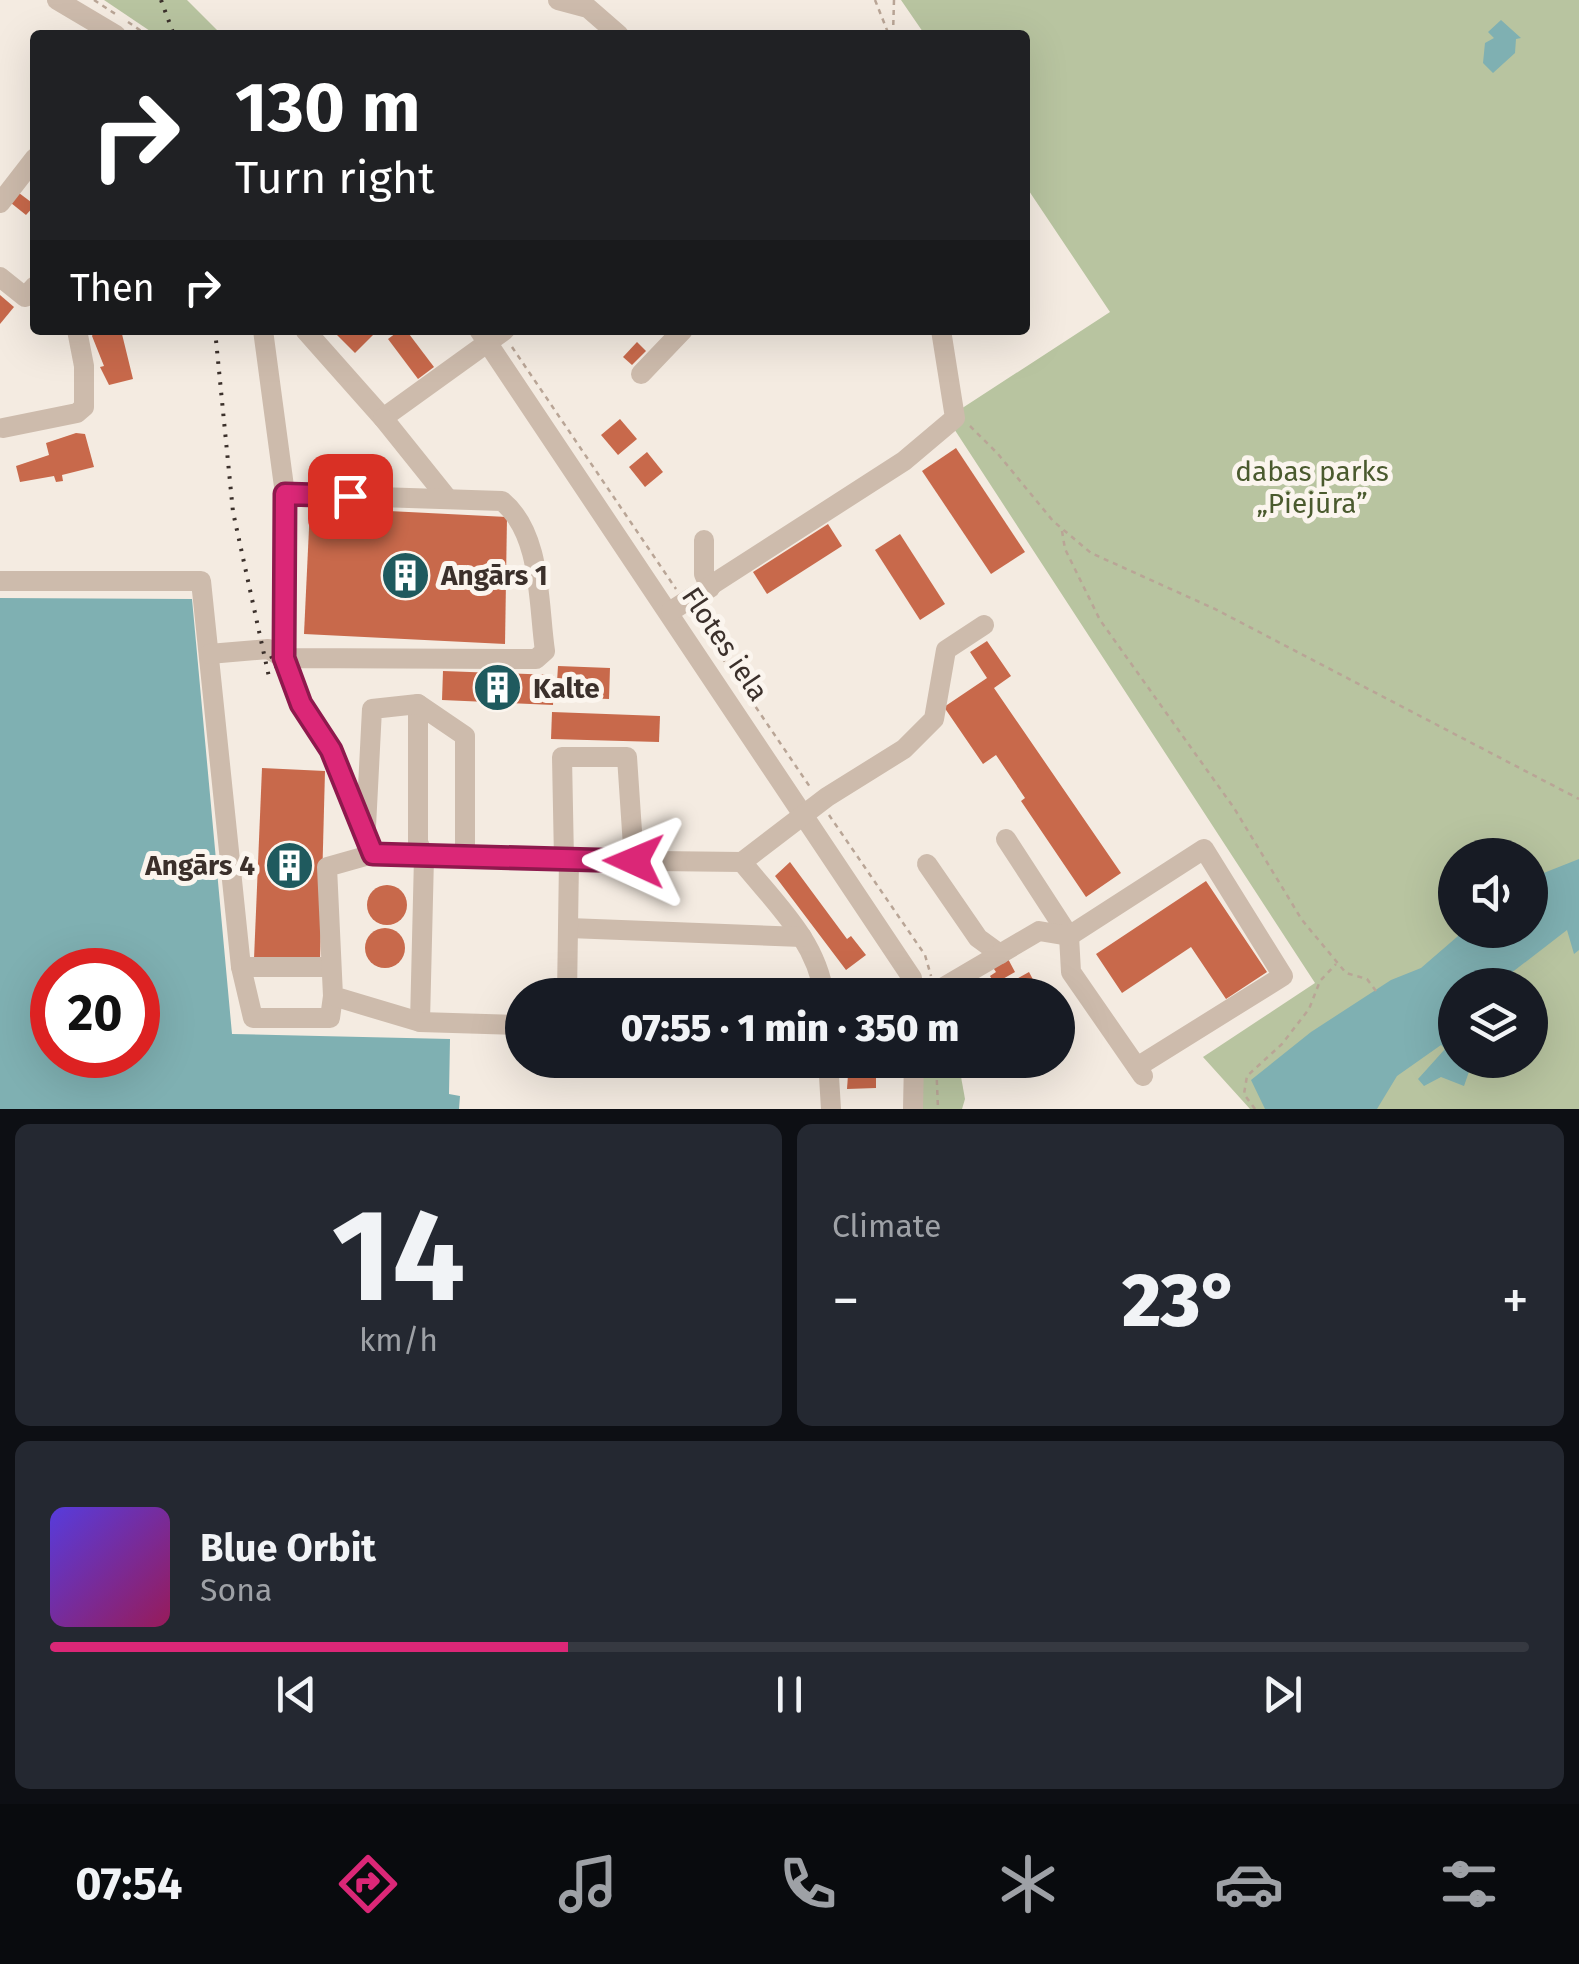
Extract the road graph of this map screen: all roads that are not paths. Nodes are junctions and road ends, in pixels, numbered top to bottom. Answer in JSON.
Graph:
{"nodes":[{"id":1,"x":57,"y":0,"type":"edge"},
{"id":2,"x":558,"y":0,"type":"edge"},
{"id":3,"x":108,"y":30,"type":"edge"},
{"id":4,"x":613,"y":30,"type":"edge"},
{"id":5,"x":30,"y":164,"type":"edge"},
{"id":6,"x":1,"y":202,"type":"edge"},
{"id":7,"x":0,"y":277,"type":"edge"},
{"id":8,"x":30,"y":292,"type":"edge"},
{"id":9,"x":77,"y":335,"type":"edge"},
{"id":10,"x":265,"y":335,"type":"edge"},
{"id":11,"x":310,"y":335,"type":"edge"},
{"id":12,"x":493,"y":335,"type":"edge"},
{"id":13,"x":495,"y":335,"type":"edge"},
{"id":14,"x":679,"y":335,"type":"edge"},
{"id":15,"x":943,"y":335,"type":"edge"},
{"id":16,"x":641,"y":374,"type":"dead end"},
{"id":17,"x":383,"y":418,"type":"junction"},
{"id":18,"x":3,"y":428,"type":"dead end"},
{"id":19,"x":285,"y":494,"type":"junction"},
{"id":20,"x":448,"y":500,"type":"junction"},
{"id":21,"x":704,"y":540,"type":"dead end"},
{"id":22,"x":0,"y":581,"type":"edge"},
{"id":23,"x":710,"y":588,"type":"junction"},
{"id":24,"x":678,"y":607,"type":"junction"},
{"id":25,"x":984,"y":625,"type":"dead end"},
{"id":26,"x":209,"y":654,"type":"junction"},
{"id":27,"x":284,"y":658,"type":"junction"},
{"id":28,"x":418,"y":704,"type":"junction"},
{"id":29,"x":813,"y":808,"type":"junction"},
{"id":30,"x":366,"y":834,"type":"junction"},
{"id":31,"x":1006,"y":839,"type":"dead end"},
{"id":32,"x":373,"y":854,"type":"junction"},
{"id":33,"x":424,"y":857,"type":"junction"},
{"id":34,"x":464,"y":858,"type":"junction"},
{"id":35,"x":566,"y":860,"type":"junction"},
{"id":36,"x":634,"y":861,"type":"junction"},
{"id":37,"x":742,"y":862,"type":"junction"},
{"id":38,"x":928,"y":864,"type":"dead end"},
{"id":39,"x":569,"y":928,"type":"junction"},
{"id":40,"x":802,"y":936,"type":"junction"},
{"id":41,"x":1069,"y":936,"type":"junction"},
{"id":42,"x":1000,"y":954,"type":"junction"},
{"id":43,"x":332,"y":966,"type":"junction"},
{"id":44,"x":241,"y":968,"type":"junction"},
{"id":45,"x":568,"y":978,"type":"edge"},
{"id":46,"x":821,"y":978,"type":"edge"},
{"id":47,"x":912,"y":978,"type":"edge"},
{"id":48,"x":959,"y":978,"type":"edge"},
{"id":49,"x":333,"y":996,"type":"junction"},
{"id":50,"x":420,"y":1022,"type":"junction"},
{"id":51,"x":505,"y":1025,"type":"edge"},
{"id":52,"x":829,"y":1078,"type":"edge"},
{"id":53,"x":914,"y":1078,"type":"edge"},
{"id":54,"x":831,"y":1109,"type":"edge"},
{"id":55,"x":913,"y":1109,"type":"edge"}],
"edges":[{"from":1,"to":3,"type":"street"},
{"from":2,"to":4,"type":"street"},
{"from":5,"to":6,"type":"street"},
{"from":7,"to":8,"type":"street"},
{"from":9,"to":18,"type":"street"},
{"from":10,"to":19,"type":"street"},
{"from":11,"to":17,"type":"street"},
{"from":12,"to":17,"type":"street"},
{"from":13,"to":24,"type":"street","name":"Flotes iela"},
{"from":14,"to":16,"type":"street"},
{"from":15,"to":23,"type":"street"},
{"from":17,"to":20,"type":"street"},
{"from":19,"to":20,"type":"street"},
{"from":19,"to":27,"type":"street"},
{"from":20,"to":27,"type":"street"},
{"from":21,"to":23,"type":"street"},
{"from":22,"to":26,"type":"street"},
{"from":23,"to":24,"type":"street"},
{"from":24,"to":29,"type":"street","name":"Flotes iela"},
{"from":25,"to":29,"type":"street"},
{"from":26,"to":27,"type":"street"},
{"from":26,"to":44,"type":"street"},
{"from":27,"to":30,"type":"street"},
{"from":28,"to":30,"type":"street"},
{"from":28,"to":33,"type":"street"},
{"from":28,"to":34,"type":"street"},
{"from":29,"to":37,"type":"street"},
{"from":29,"to":47,"type":"street","name":"Flotes iela"},
{"from":30,"to":32,"type":"street"},
{"from":31,"to":41,"type":"street"},
{"from":32,"to":33,"type":"street"},
{"from":32,"to":43,"type":"street"},
{"from":33,"to":34,"type":"street"},
{"from":33,"to":50,"type":"street"},
{"from":34,"to":35,"type":"street"},
{"from":35,"to":36,"type":"street"},
{"from":35,"to":36,"type":"street"},
{"from":35,"to":39,"type":"street"},
{"from":36,"to":37,"type":"street"},
{"from":37,"to":40,"type":"street"},
{"from":38,"to":42,"type":"street"},
{"from":39,"to":40,"type":"street"},
{"from":39,"to":45,"type":"street"},
{"from":40,"to":46,"type":"street"},
{"from":41,"to":41,"type":"street"},
{"from":41,"to":42,"type":"street"},
{"from":42,"to":48,"type":"street"},
{"from":43,"to":44,"type":"street"},
{"from":43,"to":49,"type":"street"},
{"from":44,"to":49,"type":"street"},
{"from":49,"to":50,"type":"street"},
{"from":50,"to":51,"type":"street"},
{"from":52,"to":54,"type":"street"},
{"from":53,"to":55,"type":"street"}]}
